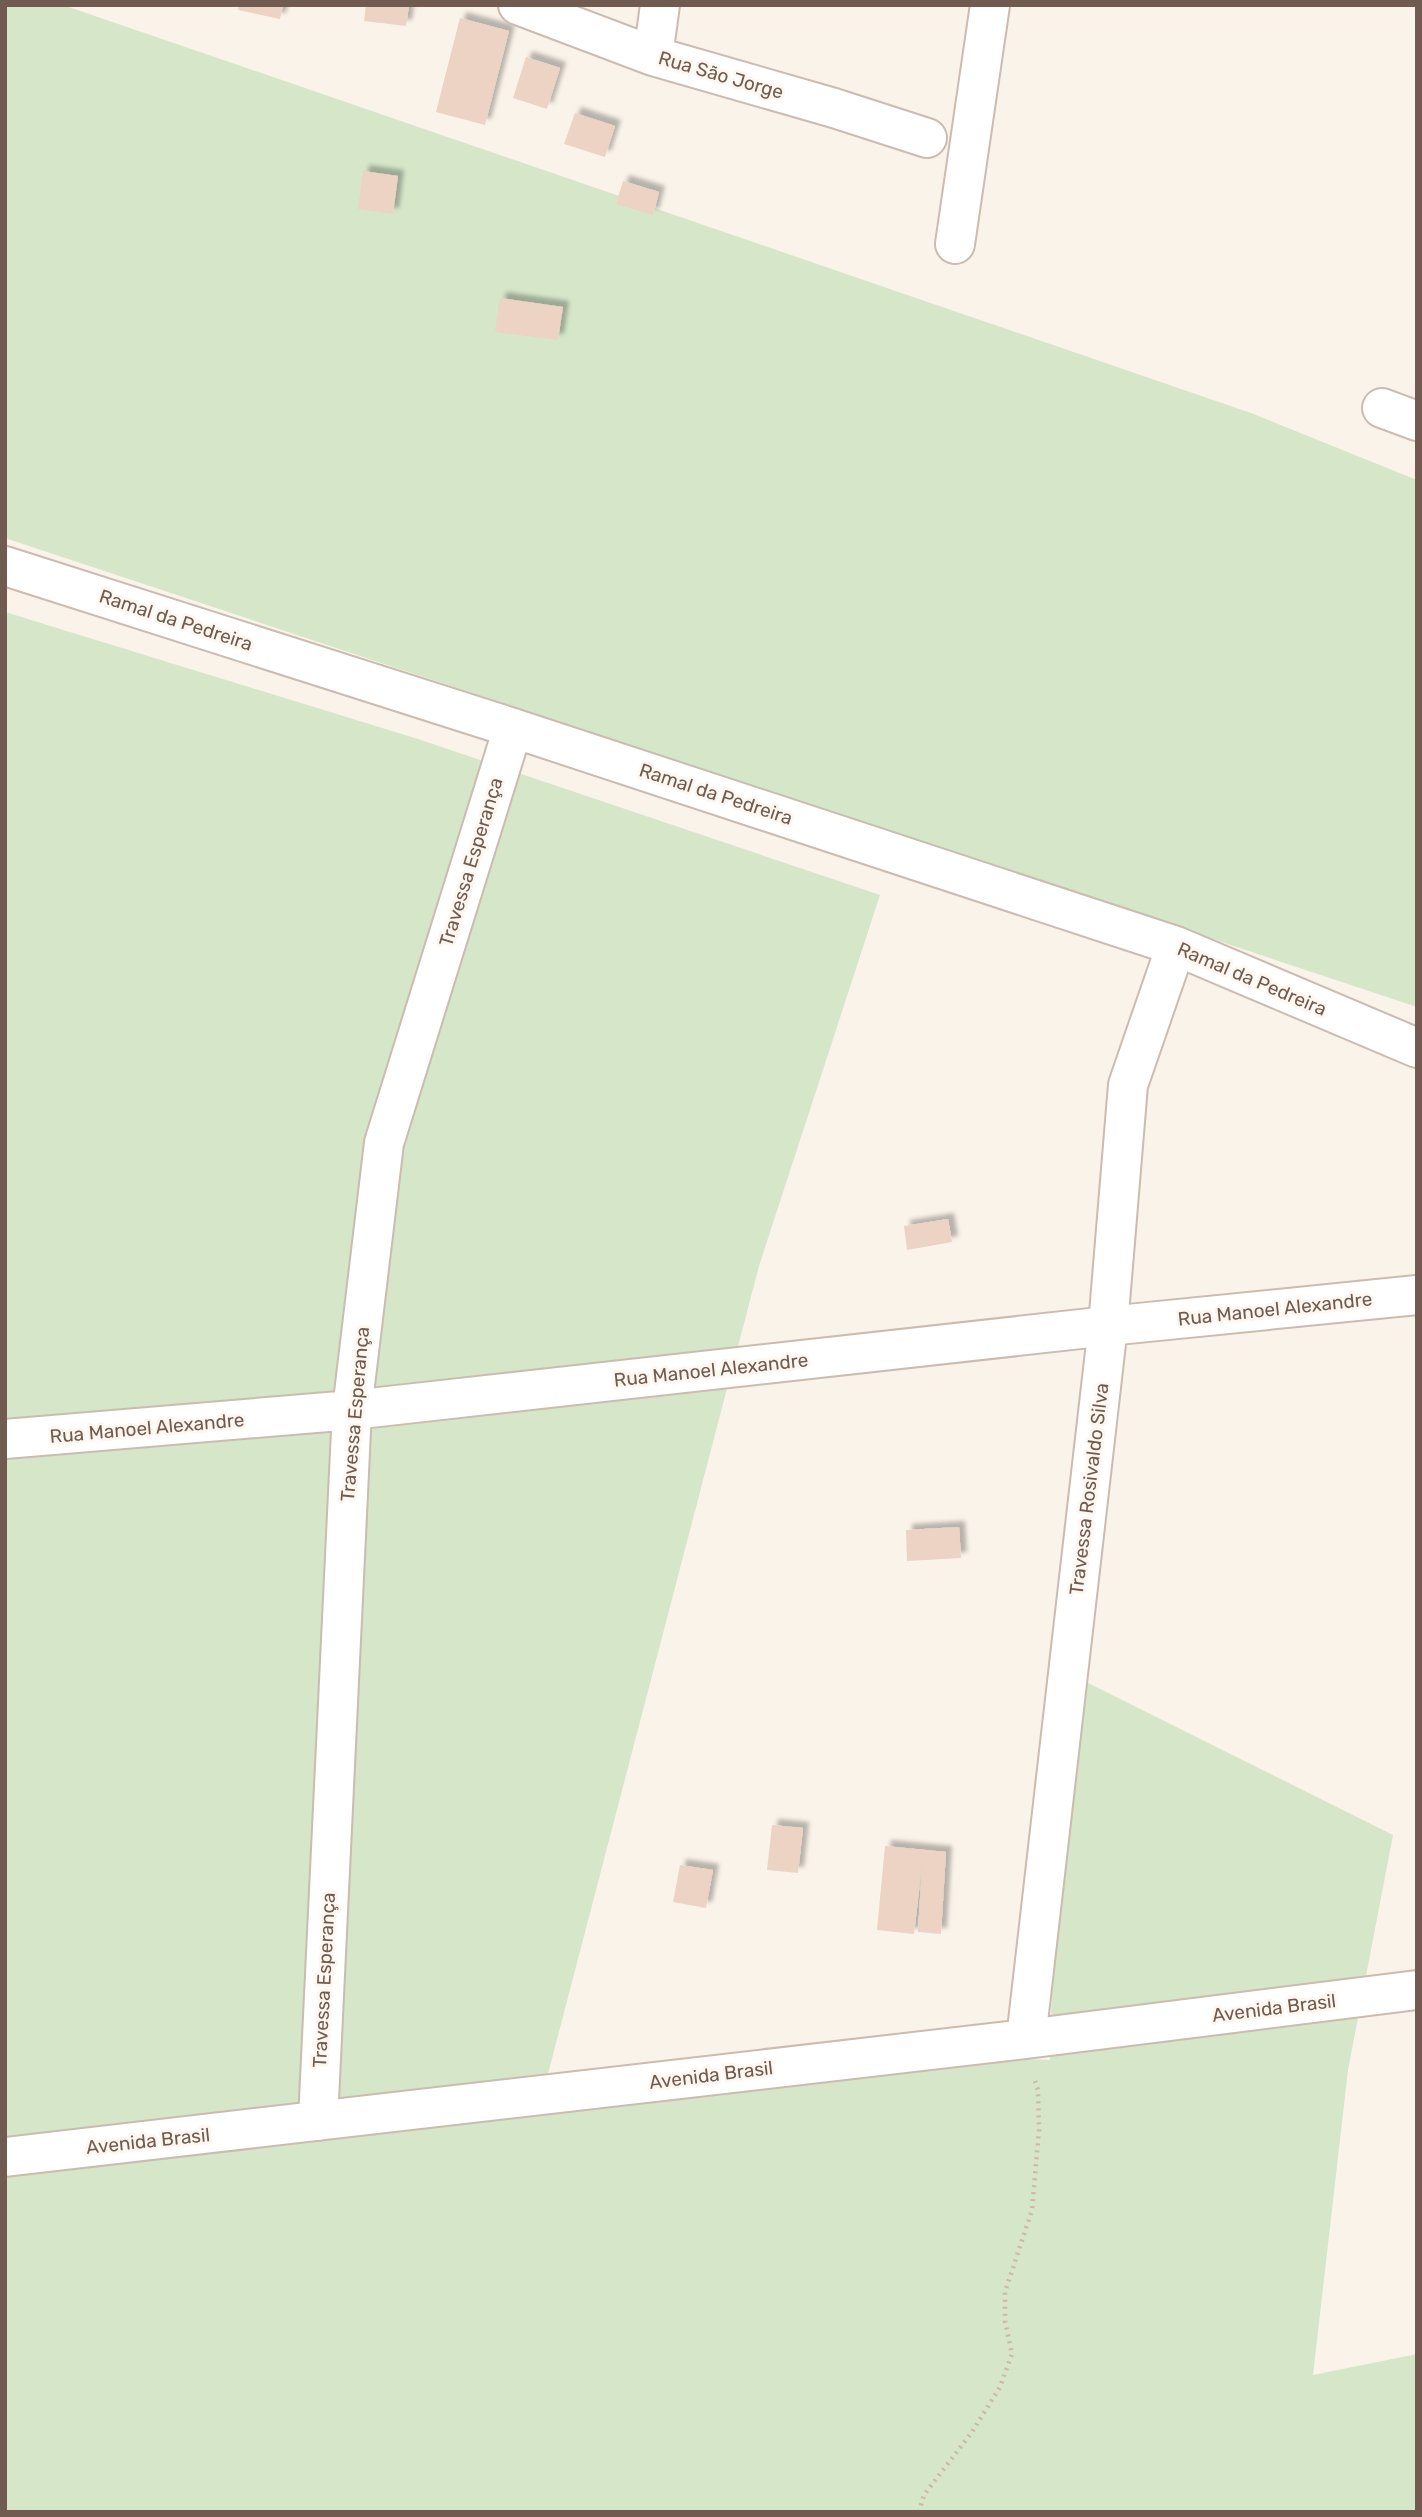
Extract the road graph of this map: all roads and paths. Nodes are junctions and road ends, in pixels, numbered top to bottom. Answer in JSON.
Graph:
{"nodes":[{"id":1,"x":518,"y":5,"type":"edge"},
{"id":2,"x":660,"y":5,"type":"edge"},
{"id":3,"x":990,"y":5,"type":"edge"},
{"id":4,"x":653,"y":56,"type":"junction"},
{"id":5,"x":927,"y":138,"type":"dead end"},
{"id":6,"x":955,"y":244,"type":"dead end"},
{"id":7,"x":5,"y":566,"type":"edge"},
{"id":8,"x":513,"y":727,"type":"junction"},
{"id":9,"x":1176,"y":946,"type":"junction"},
{"id":10,"x":1417,"y":1048,"type":"edge"},
{"id":11,"x":1417,"y":1296,"type":"edge"},
{"id":12,"x":1108,"y":1325,"type":"junction"},
{"id":13,"x":352,"y":1410,"type":"junction"},
{"id":14,"x":5,"y":1440,"type":"edge"},
{"id":15,"x":1417,"y":1990,"type":"edge"},
{"id":16,"x":1026,"y":2039,"type":"junction"},
{"id":17,"x":318,"y":2121,"type":"junction"},
{"id":18,"x":5,"y":2157,"type":"edge"},
{"id":19,"x":919,"y":2512,"type":"edge"}],
"edges":[{"from":1,"to":4,"type":"street","name":"Rua São Jorge"},
{"from":2,"to":4,"type":"street"},
{"from":3,"to":6,"type":"street"},
{"from":4,"to":5,"type":"street","name":"Rua São Jorge"},
{"from":7,"to":8,"type":"street","name":"Ramal da Pedreira"},
{"from":8,"to":9,"type":"street","name":"Ramal da Pedreira"},
{"from":8,"to":13,"type":"street","name":"Travessa Esperança"},
{"from":9,"to":10,"type":"street","name":"Ramal da Pedreira"},
{"from":9,"to":12,"type":"street","name":"Travessa Rosivaldo Silva"},
{"from":11,"to":12,"type":"street","name":"Rua Manoel Alexandre"},
{"from":12,"to":13,"type":"street","name":"Rua Manoel Alexandre"},
{"from":12,"to":16,"type":"street","name":"Travessa Rosivaldo Silva"},
{"from":13,"to":14,"type":"street","name":"Rua Manoel Alexandre"},
{"from":13,"to":17,"type":"street","name":"Travessa Esperança"},
{"from":15,"to":16,"type":"street","name":"Avenida Brasil"},
{"from":16,"to":17,"type":"street","name":"Avenida Brasil"},
{"from":16,"to":19,"type":"path"},
{"from":17,"to":18,"type":"street","name":"Avenida Brasil"}]}
